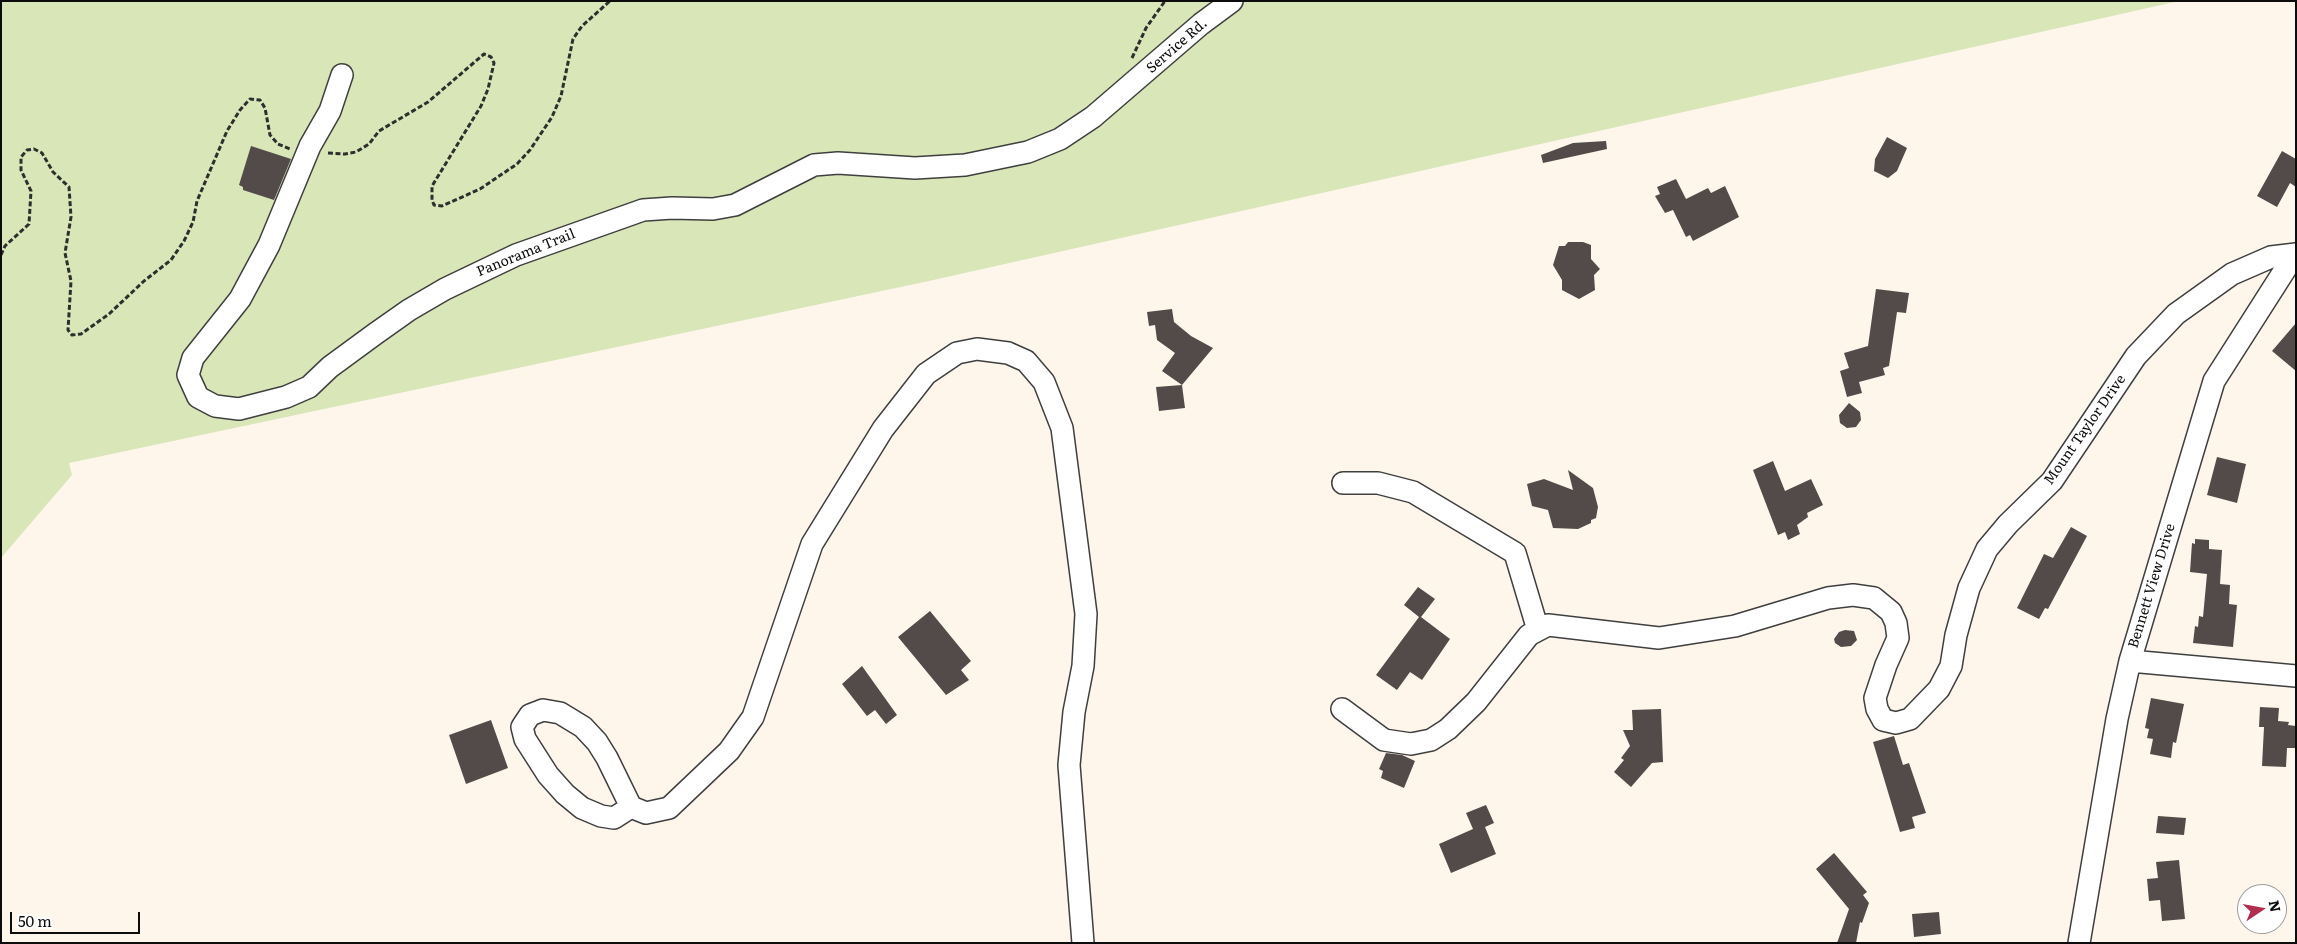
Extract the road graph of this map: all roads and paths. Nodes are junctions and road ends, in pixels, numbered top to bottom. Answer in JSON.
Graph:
{"nodes":[{"id":1,"x":610,"y":1,"type":"edge"},
{"id":2,"x":1165,"y":1,"type":"edge"},
{"id":3,"x":1232,"y":1,"type":"edge"},
{"id":4,"x":1130,"y":62,"type":"dead end"},
{"id":5,"x":342,"y":75,"type":"dead end"},
{"id":6,"x":1123,"y":94,"type":"joint"},
{"id":7,"x":307,"y":152,"type":"junction"},
{"id":8,"x":2295,"y":254,"type":"edge"},
{"id":9,"x":1,"y":255,"type":"edge"},
{"id":10,"x":1342,"y":483,"type":"dead end"},
{"id":11,"x":1538,"y":630,"type":"junction"},
{"id":12,"x":2130,"y":661,"type":"junction"},
{"id":13,"x":2296,"y":676,"type":"edge"},
{"id":14,"x":1342,"y":709,"type":"dead end"},
{"id":15,"x":631,"y":807,"type":"junction"},
{"id":16,"x":1083,"y":943,"type":"edge"},
{"id":17,"x":2079,"y":943,"type":"edge"}],
"edges":[{"from":1,"to":7,"type":"path"},
{"from":2,"to":4,"type":"path"},
{"from":3,"to":6,"type":"street","name":"Service Rd."},
{"from":5,"to":7,"type":"street","name":"Panorama Trail"},
{"from":6,"to":7,"type":"street","name":"Panorama Trail"},
{"from":7,"to":9,"type":"path"},
{"from":8,"to":11,"type":"street","name":"Mount Taylor Drive"},
{"from":8,"to":12,"type":"street","name":"Bennett View Drive"},
{"from":10,"to":11,"type":"street"},
{"from":11,"to":14,"type":"street"},
{"from":12,"to":13,"type":"street"},
{"from":12,"to":17,"type":"street","name":"Bennett View Drive"},
{"from":15,"to":15,"type":"street"},
{"from":15,"to":16,"type":"street"}]}
